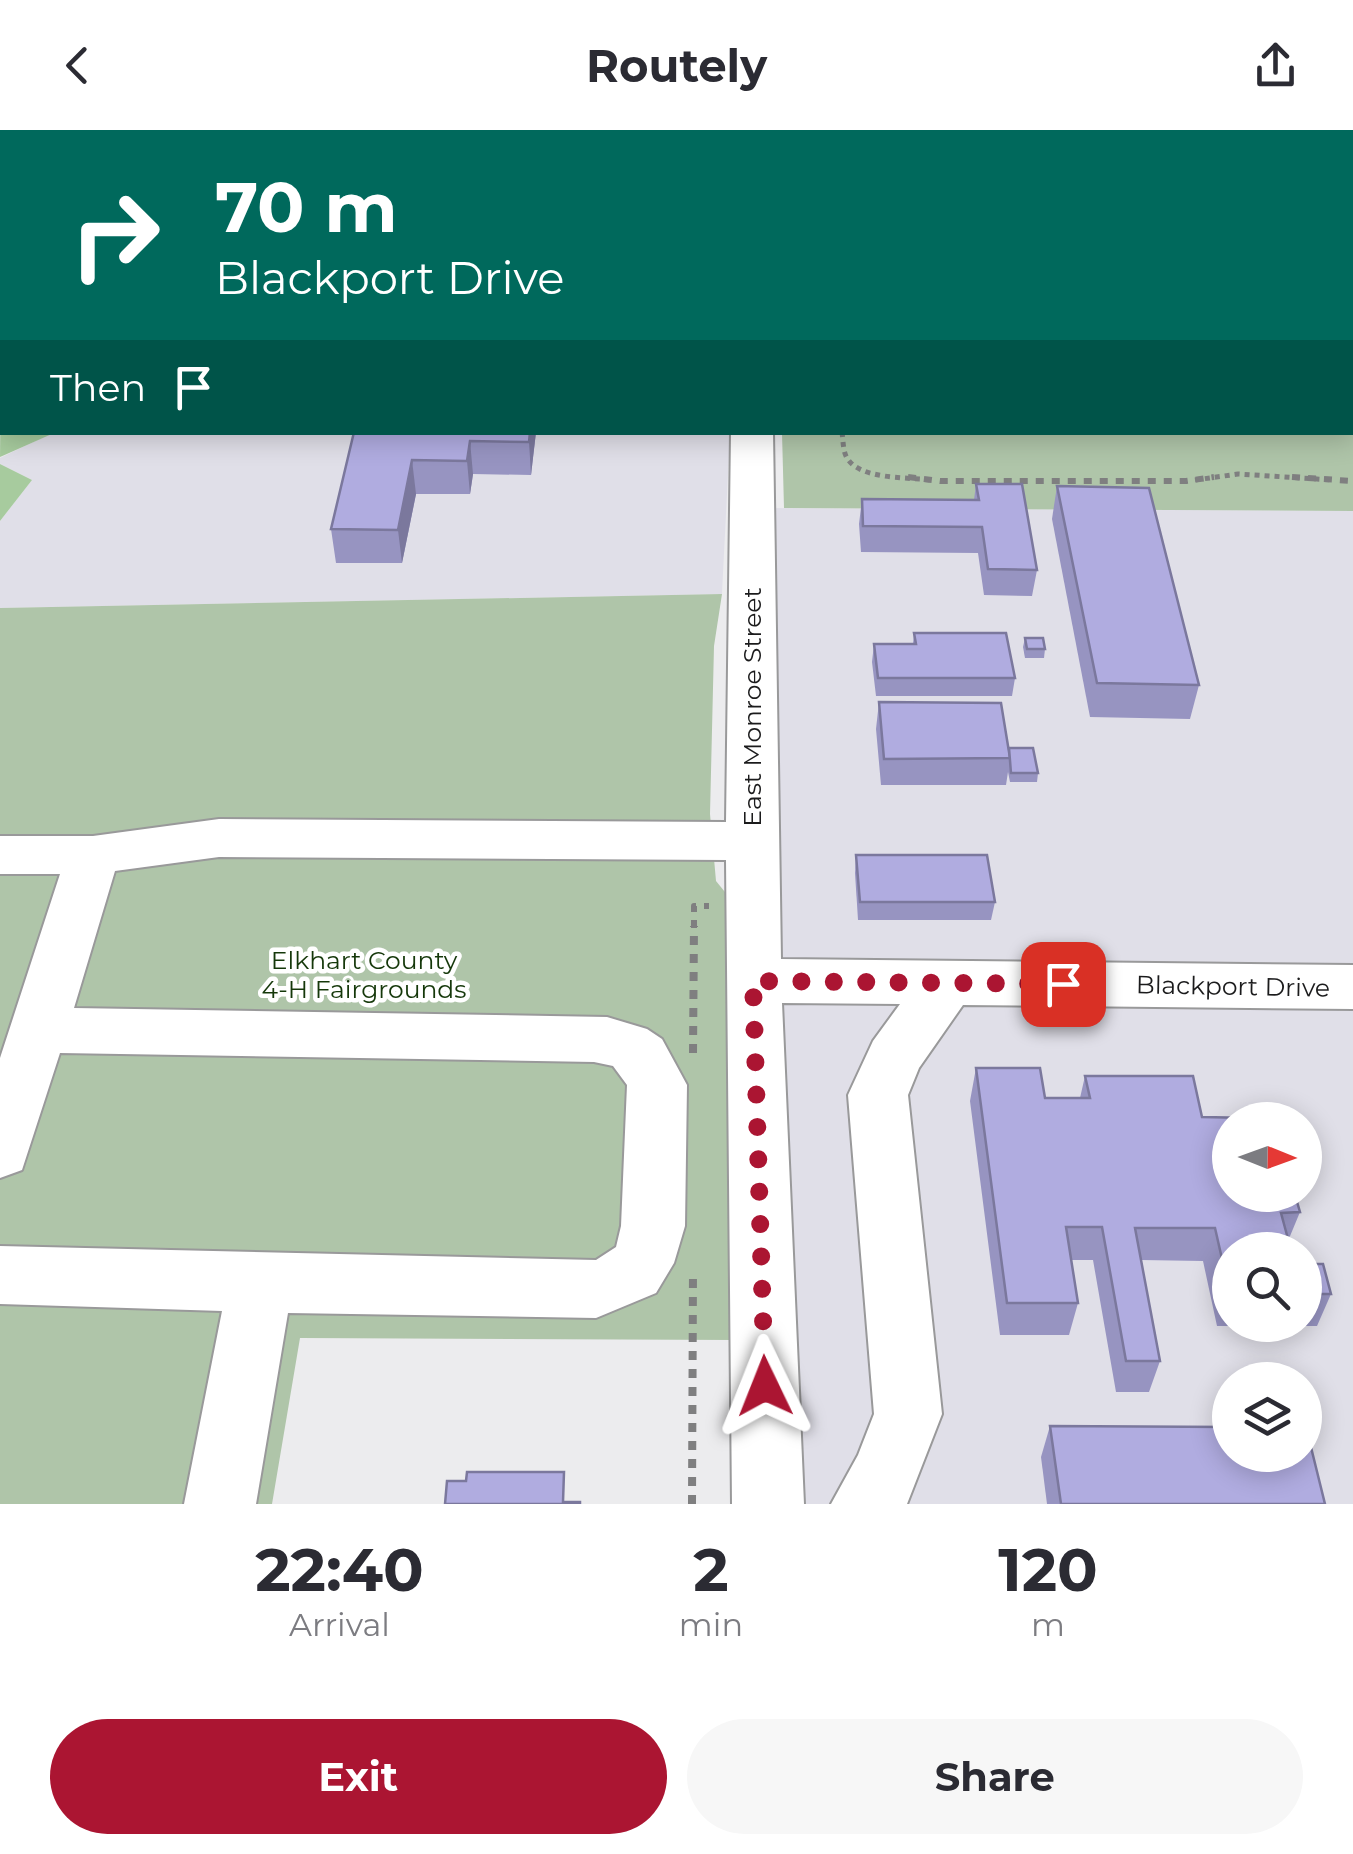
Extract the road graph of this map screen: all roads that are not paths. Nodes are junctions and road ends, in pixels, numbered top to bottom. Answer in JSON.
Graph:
{"nodes":[{"id":1,"x":752,"y":435,"type":"edge"},
{"id":2,"x":0,"y":855,"type":"edge"},
{"id":3,"x":93,"y":855,"type":"junction"},
{"id":4,"x":752,"y":859,"type":"junction"},
{"id":5,"x":753,"y":981,"type":"junction"},
{"id":6,"x":947,"y":983,"type":"junction"},
{"id":7,"x":1353,"y":987,"type":"edge"},
{"id":8,"x":38,"y":1030,"type":"junction"},
{"id":9,"x":0,"y":1152,"type":"edge"},
{"id":10,"x":0,"y":1275,"type":"edge"},
{"id":11,"x":260,"y":1284,"type":"junction"},
{"id":12,"x":220,"y":1504,"type":"edge"},
{"id":13,"x":768,"y":1504,"type":"edge"},
{"id":14,"x":868,"y":1504,"type":"edge"}],
"edges":[{"from":1,"to":4,"type":"street","name":"East Monroe Street"},
{"from":2,"to":3,"type":"street"},
{"from":3,"to":4,"type":"street"},
{"from":3,"to":8,"type":"street"},
{"from":4,"to":5,"type":"street","name":"East Monroe Street"},
{"from":5,"to":6,"type":"street","name":"Blackport Drive"},
{"from":5,"to":13,"type":"street","name":"East Monroe Street"},
{"from":6,"to":7,"type":"street","name":"Blackport Drive"},
{"from":6,"to":14,"type":"street"},
{"from":8,"to":9,"type":"street"},
{"from":8,"to":11,"type":"street"},
{"from":10,"to":11,"type":"street"},
{"from":11,"to":12,"type":"street"}]}
